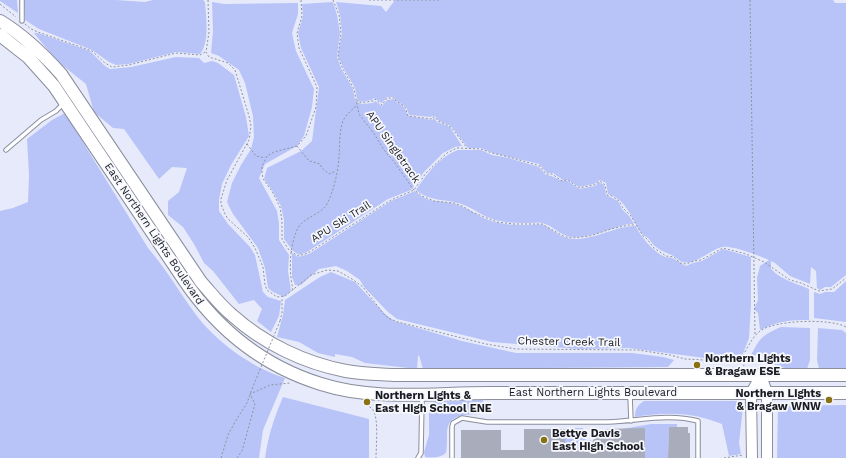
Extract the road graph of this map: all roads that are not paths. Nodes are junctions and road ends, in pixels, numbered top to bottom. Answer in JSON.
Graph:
{"nodes":[{"id":1,"x":22,"y":0,"type":"edge"},
{"id":2,"x":0,"y":21,"type":"edge"},
{"id":3,"x":22,"y":21,"type":"road end"},
{"id":4,"x":0,"y":35,"type":"edge"},
{"id":5,"x":66,"y":102,"type":"junction"},
{"id":6,"x":6,"y":150,"type":"dead end"},
{"id":7,"x":761,"y":375,"type":"junction"},
{"id":8,"x":846,"y":375,"type":"edge"},
{"id":9,"x":630,"y":393,"type":"junction"},
{"id":10,"x":751,"y":393,"type":"junction"},
{"id":11,"x":767,"y":393,"type":"junction"},
{"id":12,"x":846,"y":393,"type":"edge"},
{"id":13,"x":422,"y":394,"type":"junction"},
{"id":14,"x":630,"y":421,"type":"junction"},
{"id":15,"x":452,"y":450,"type":"junction"},
{"id":16,"x":749,"y":456,"type":"edge"},
{"id":17,"x":420,"y":457,"type":"edge"},
{"id":18,"x":447,"y":458,"type":"edge"},
{"id":19,"x":452,"y":458,"type":"edge"},
{"id":20,"x":698,"y":458,"type":"edge"},
{"id":21,"x":767,"y":458,"type":"edge"}],
"edges":[{"from":1,"to":3,"type":"lane"},
{"from":2,"to":7,"type":"main road","name":"East Northern Lights Boulevard"},
{"from":4,"to":5,"type":"main road","name":"East Northern Lights Boulevard"},
{"from":5,"to":6,"type":"lane"},
{"from":5,"to":13,"type":"main road","name":"East Northern Lights Boulevard"},
{"from":7,"to":8,"type":"main road","name":"East Northern Lights Boulevard"},
{"from":7,"to":10,"type":"main road"},
{"from":7,"to":11,"type":"main road"},
{"from":9,"to":10,"type":"main road","name":"East Northern Lights Boulevard"},
{"from":9,"to":13,"type":"main road","name":"East Northern Lights Boulevard"},
{"from":9,"to":14,"type":"lane"},
{"from":10,"to":11,"type":"main road","name":"East Northern Lights Boulevard"},
{"from":10,"to":16,"type":"main road"},
{"from":11,"to":12,"type":"main road","name":"East Northern Lights Boulevard"},
{"from":11,"to":21,"type":"main road"},
{"from":13,"to":17,"type":"lane"},
{"from":14,"to":15,"type":"lane"},
{"from":14,"to":20,"type":"lane"},
{"from":15,"to":18,"type":"lane"},
{"from":15,"to":19,"type":"lane"}]}
